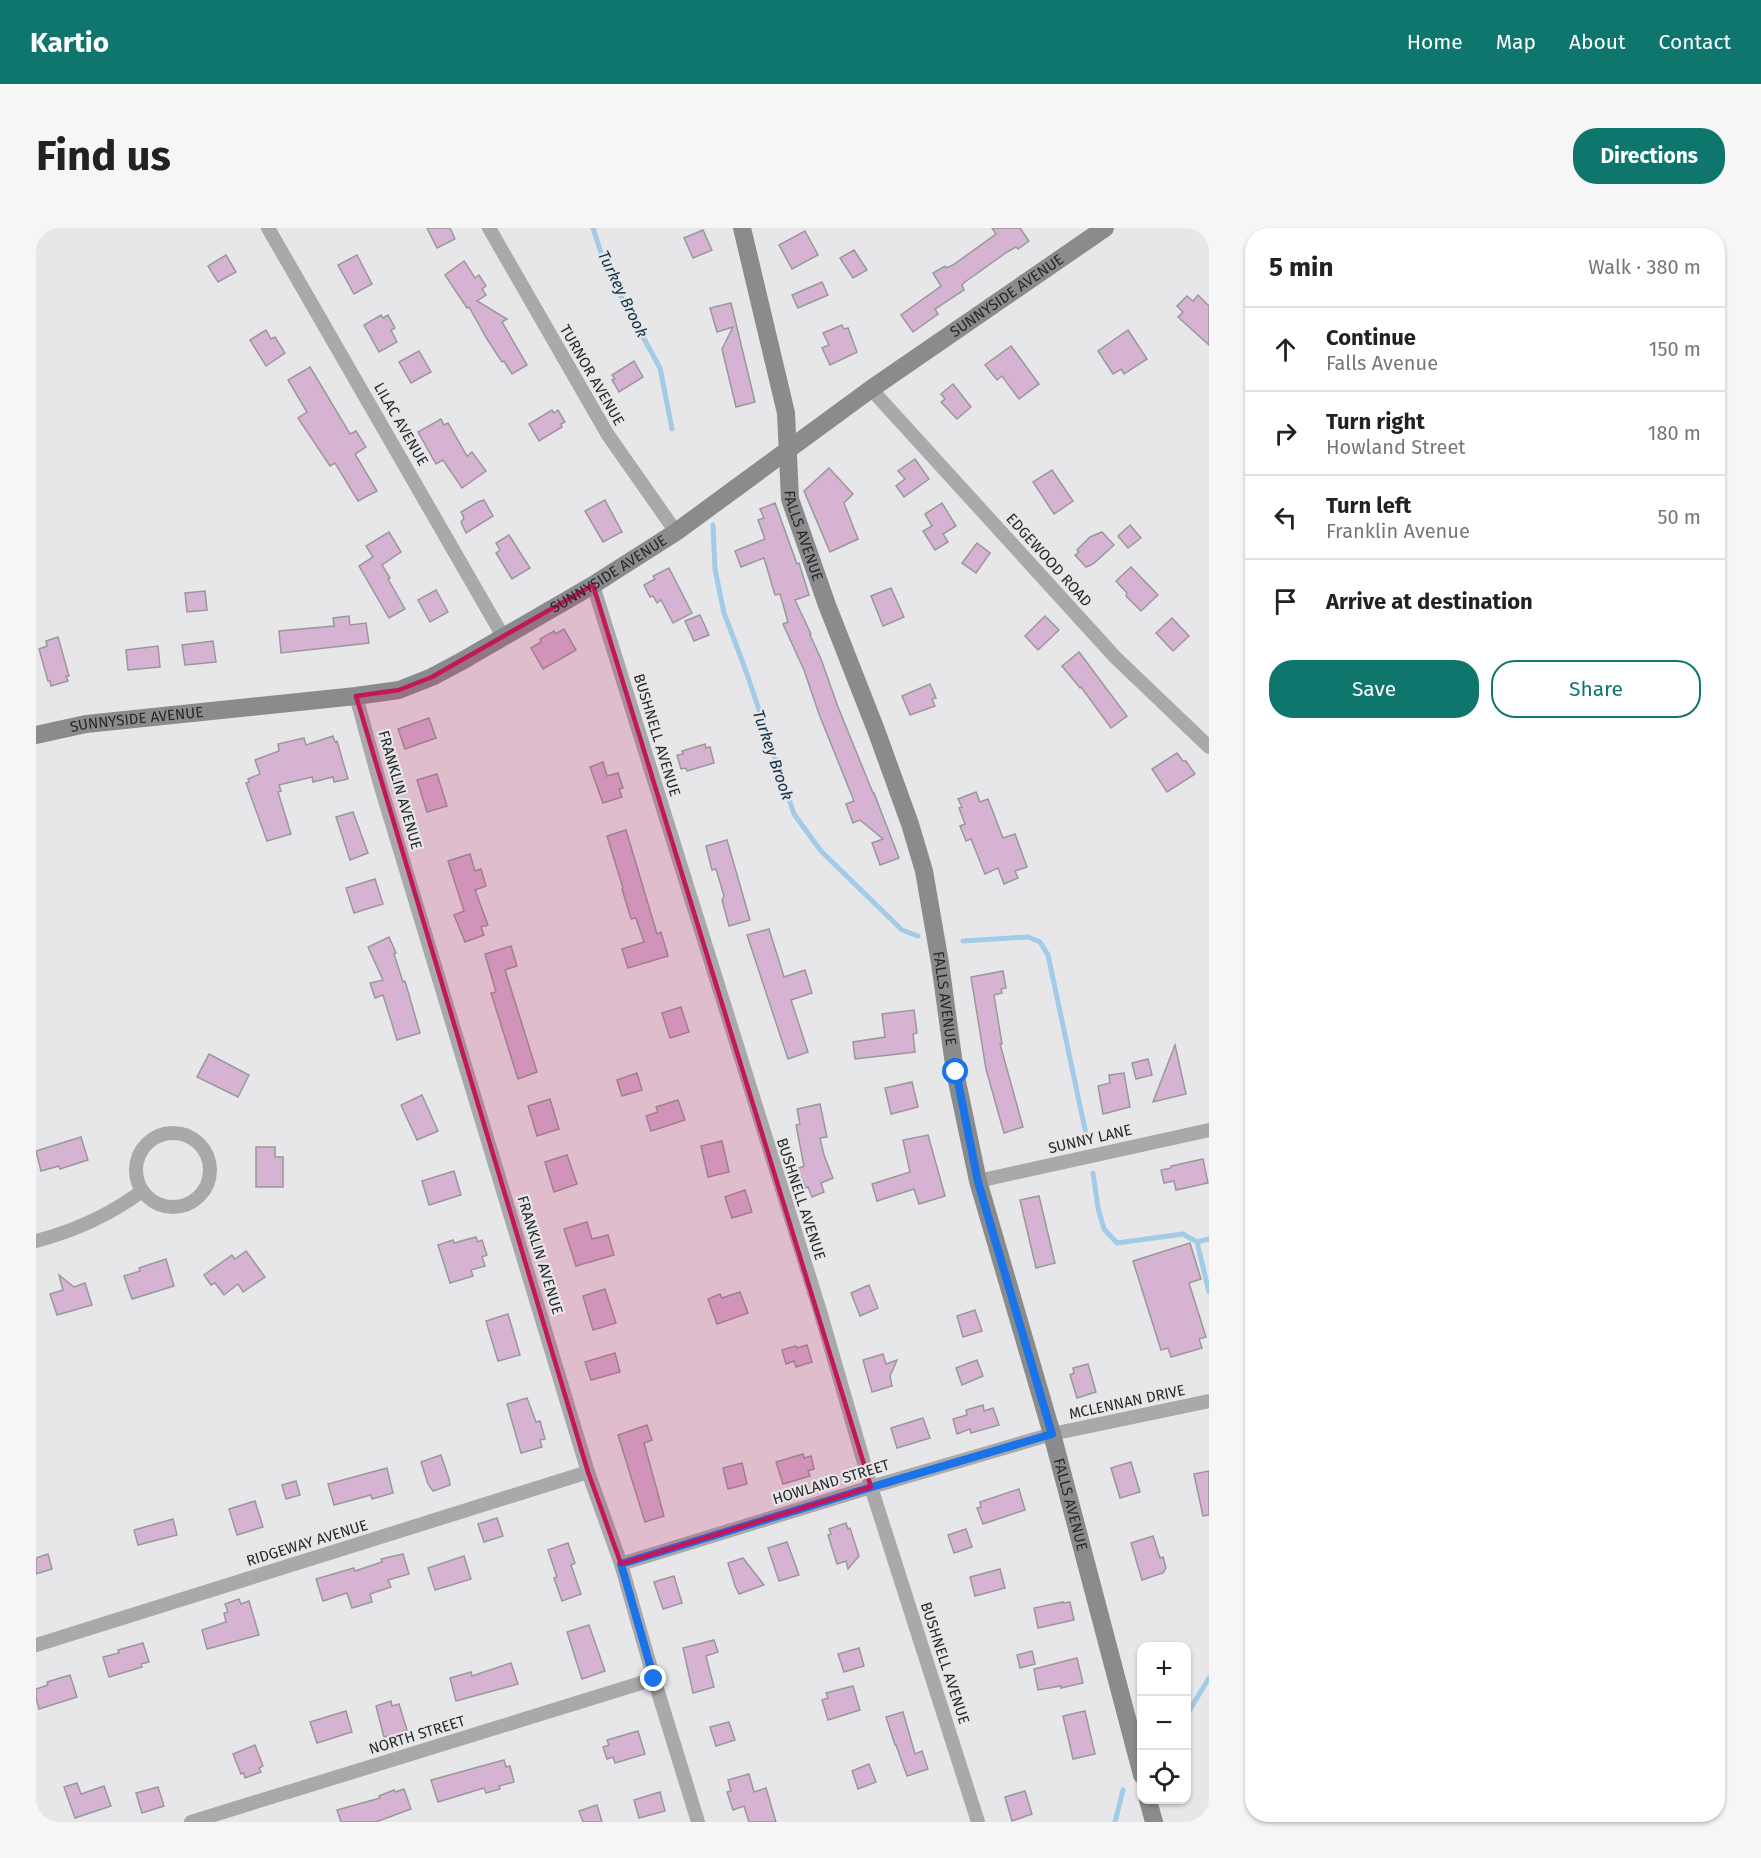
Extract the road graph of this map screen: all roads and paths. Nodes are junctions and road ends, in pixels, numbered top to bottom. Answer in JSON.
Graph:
{"nodes":[{"id":1,"x":268,"y":228,"type":"edge"},
{"id":2,"x":489,"y":228,"type":"edge"},
{"id":3,"x":1105,"y":228,"type":"edge"},
{"id":4,"x":746,"y":229,"type":"edge"},
{"id":5,"x":871,"y":389,"type":"junction"},
{"id":6,"x":789,"y":449,"type":"junction"},
{"id":7,"x":676,"y":532,"type":"junction"},
{"id":8,"x":593,"y":585,"type":"junction"},
{"id":9,"x":504,"y":638,"type":"junction"},
{"id":10,"x":356,"y":696,"type":"junction"},
{"id":11,"x":36,"y":735,"type":"edge"},
{"id":12,"x":1209,"y":747,"type":"edge"},
{"id":13,"x":1209,"y":1130,"type":"edge"},
{"id":14,"x":978,"y":1182,"type":"junction"},
{"id":15,"x":142,"y":1191,"type":"junction"},
{"id":16,"x":36,"y":1241,"type":"edge"},
{"id":17,"x":1209,"y":1401,"type":"edge"},
{"id":18,"x":1052,"y":1434,"type":"junction"},
{"id":19,"x":588,"y":1472,"type":"junction"},
{"id":20,"x":872,"y":1487,"type":"junction"},
{"id":21,"x":621,"y":1564,"type":"junction"},
{"id":22,"x":36,"y":1645,"type":"edge"},
{"id":23,"x":654,"y":1679,"type":"junction"},
{"id":24,"x":1137,"y":1756,"type":"edge"},
{"id":25,"x":1149,"y":1804,"type":"edge"},
{"id":26,"x":191,"y":1822,"type":"edge"},
{"id":27,"x":698,"y":1822,"type":"edge"},
{"id":28,"x":978,"y":1822,"type":"edge"},
{"id":29,"x":1154,"y":1822,"type":"edge"}],
"edges":[{"from":1,"to":9,"type":"street","name":"LILAC AVENUE"},
{"from":2,"to":7,"type":"street","name":"TURNOR AVENUE"},
{"from":3,"to":5,"type":"main road","name":"SUNNYSIDE AVENUE"},
{"from":4,"to":6,"type":"main road","name":"FALLS AVENUE"},
{"from":5,"to":6,"type":"main road","name":"SUNNYSIDE AVENUE"},
{"from":5,"to":12,"type":"street","name":"EDGEWOOD ROAD"},
{"from":6,"to":7,"type":"main road","name":"SUNNYSIDE AVENUE"},
{"from":6,"to":14,"type":"main road","name":"FALLS AVENUE"},
{"from":7,"to":8,"type":"main road","name":"SUNNYSIDE AVENUE"},
{"from":8,"to":9,"type":"main road","name":"SUNNYSIDE AVENUE"},
{"from":8,"to":20,"type":"street","name":"BUSHNELL AVENUE"},
{"from":9,"to":10,"type":"main road","name":"SUNNYSIDE AVENUE"},
{"from":10,"to":11,"type":"main road","name":"SUNNYSIDE AVENUE"},
{"from":10,"to":19,"type":"street","name":"FRANKLIN AVENUE"},
{"from":13,"to":14,"type":"street","name":"SUNNY LANE"},
{"from":14,"to":18,"type":"main road","name":"FALLS AVENUE"},
{"from":15,"to":15,"type":"street"},
{"from":15,"to":16,"type":"street"},
{"from":17,"to":18,"type":"street","name":"MCLENNAN DRIVE"},
{"from":18,"to":20,"type":"street","name":"HOWLAND STREET"},
{"from":18,"to":24,"type":"main road","name":"FALLS AVENUE"},
{"from":19,"to":21,"type":"street","name":"FRANKLIN AVENUE"},
{"from":19,"to":22,"type":"street","name":"RIDGEWAY AVENUE"},
{"from":20,"to":21,"type":"street","name":"HOWLAND STREET"},
{"from":20,"to":28,"type":"street","name":"BUSHNELL AVENUE"},
{"from":21,"to":23,"type":"street","name":"FRANKLIN AVENUE"},
{"from":23,"to":26,"type":"street","name":"NORTH STREET"},
{"from":23,"to":27,"type":"street","name":"FRANKLIN AVENUE"},
{"from":25,"to":29,"type":"main road"}]}
